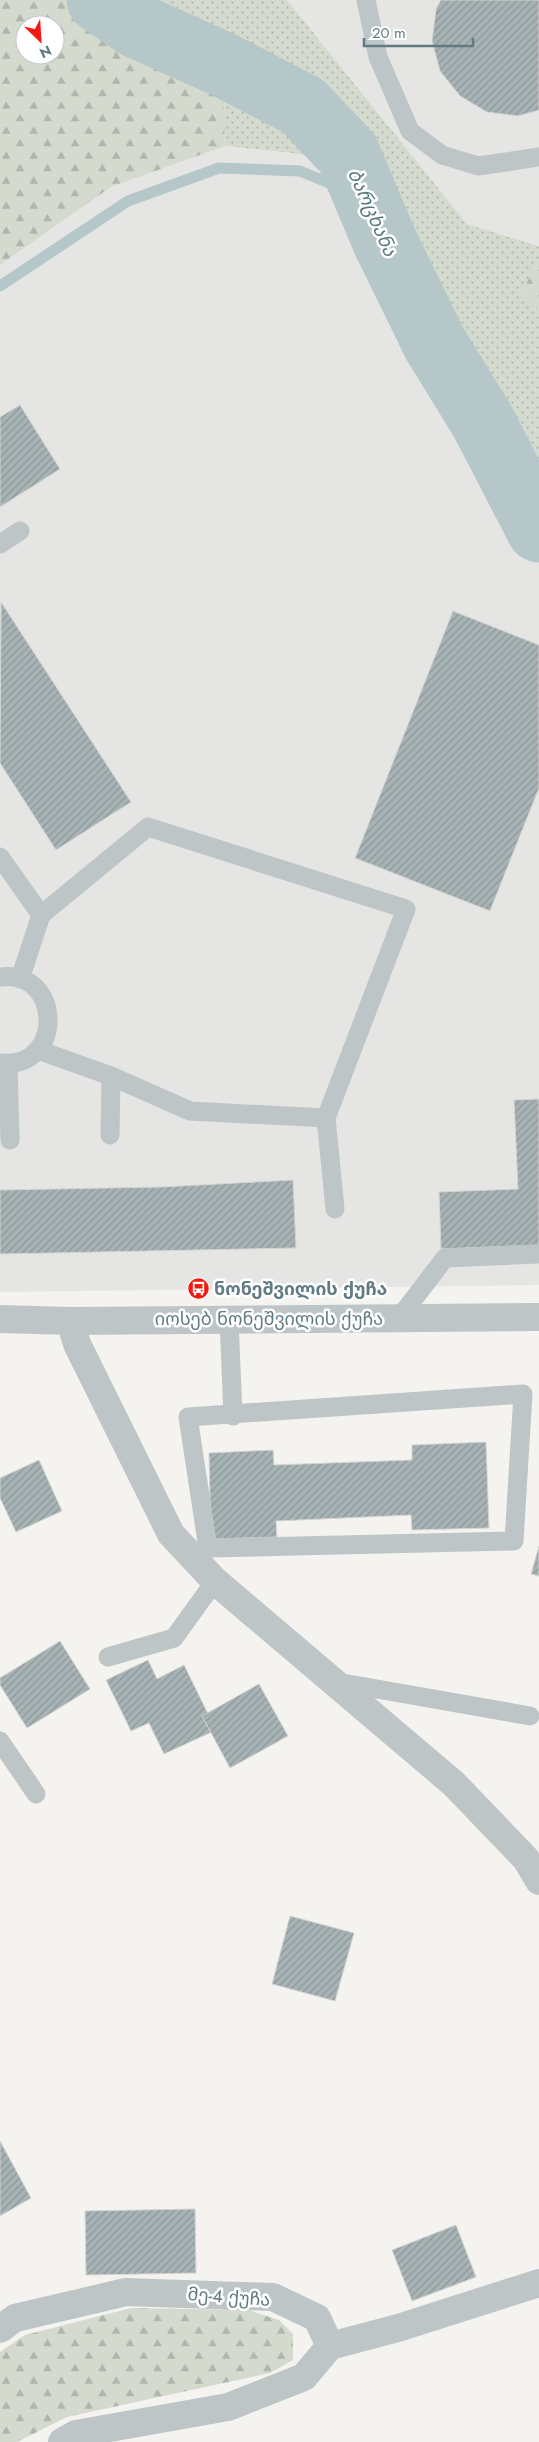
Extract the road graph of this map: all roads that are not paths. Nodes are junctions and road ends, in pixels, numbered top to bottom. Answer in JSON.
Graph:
{"nodes":[{"id":1,"x":366,"y":0,"type":"edge"},
{"id":2,"x":539,"y":157,"type":"edge"},
{"id":3,"x":20,"y":531,"type":"dead end"},
{"id":4,"x":0,"y":544,"type":"edge"},
{"id":5,"x":0,"y":857,"type":"edge"},
{"id":6,"x":41,"y":915,"type":"junction"},
{"id":7,"x":0,"y":977,"type":"edge"},
{"id":8,"x":20,"y":979,"type":"junction"},
{"id":9,"x":38,"y":1050,"type":"junction"},
{"id":10,"x":4,"y":1063,"type":"edge"},
{"id":11,"x":111,"y":1076,"type":"junction"},
{"id":12,"x":326,"y":1118,"type":"junction"},
{"id":13,"x":110,"y":1135,"type":"dead end"},
{"id":14,"x":10,"y":1140,"type":"dead end"},
{"id":15,"x":335,"y":1209,"type":"dead end"},
{"id":16,"x":539,"y":1254,"type":"edge"},
{"id":17,"x":539,"y":1317,"type":"edge"},
{"id":18,"x":399,"y":1318,"type":"junction"},
{"id":19,"x":0,"y":1319,"type":"edge"},
{"id":20,"x":229,"y":1319,"type":"junction"},
{"id":21,"x":70,"y":1321,"type":"junction"},
{"id":22,"x":233,"y":1416,"type":"junction"},
{"id":23,"x":215,"y":1580,"type":"junction"},
{"id":24,"x":108,"y":1657,"type":"dead end"},
{"id":25,"x":333,"y":1682,"type":"junction"},
{"id":26,"x":530,"y":1716,"type":"dead end"},
{"id":27,"x":0,"y":1741,"type":"edge"},
{"id":28,"x":36,"y":1794,"type":"dead end"},
{"id":29,"x":539,"y":1881,"type":"edge"},
{"id":30,"x":539,"y":2283,"type":"edge"},
{"id":31,"x":0,"y":2329,"type":"edge"},
{"id":32,"x":330,"y":2346,"type":"junction"},
{"id":33,"x":62,"y":2442,"type":"edge"}],
"edges":[{"from":1,"to":2,"type":"lane"},
{"from":3,"to":4,"type":"lane"},
{"from":5,"to":6,"type":"lane"},
{"from":6,"to":8,"type":"lane"},
{"from":6,"to":12,"type":"lane"},
{"from":7,"to":8,"type":"lane"},
{"from":8,"to":9,"type":"lane"},
{"from":9,"to":10,"type":"lane"},
{"from":9,"to":11,"type":"lane"},
{"from":10,"to":14,"type":"lane"},
{"from":11,"to":12,"type":"lane"},
{"from":11,"to":13,"type":"lane"},
{"from":12,"to":15,"type":"lane"},
{"from":16,"to":18,"type":"lane"},
{"from":17,"to":18,"type":"street","name":"იოსებ ნონეშვილის ქუჩა"},
{"from":18,"to":20,"type":"street","name":"იოსებ ნონეშვილის ქუჩა"},
{"from":19,"to":21,"type":"street","name":"იოსებ ნონეშვილის ქუჩა"},
{"from":20,"to":21,"type":"street","name":"იოსებ ნონეშვილის ქუჩა"},
{"from":20,"to":22,"type":"lane"},
{"from":21,"to":23,"type":"street"},
{"from":22,"to":22,"type":"lane"},
{"from":23,"to":24,"type":"lane"},
{"from":23,"to":25,"type":"street"},
{"from":25,"to":26,"type":"lane"},
{"from":25,"to":29,"type":"street"},
{"from":27,"to":28,"type":"lane"},
{"from":30,"to":32,"type":"street"},
{"from":31,"to":32,"type":"street","name":"მე-4 ქუჩა"},
{"from":32,"to":33,"type":"street"}]}
